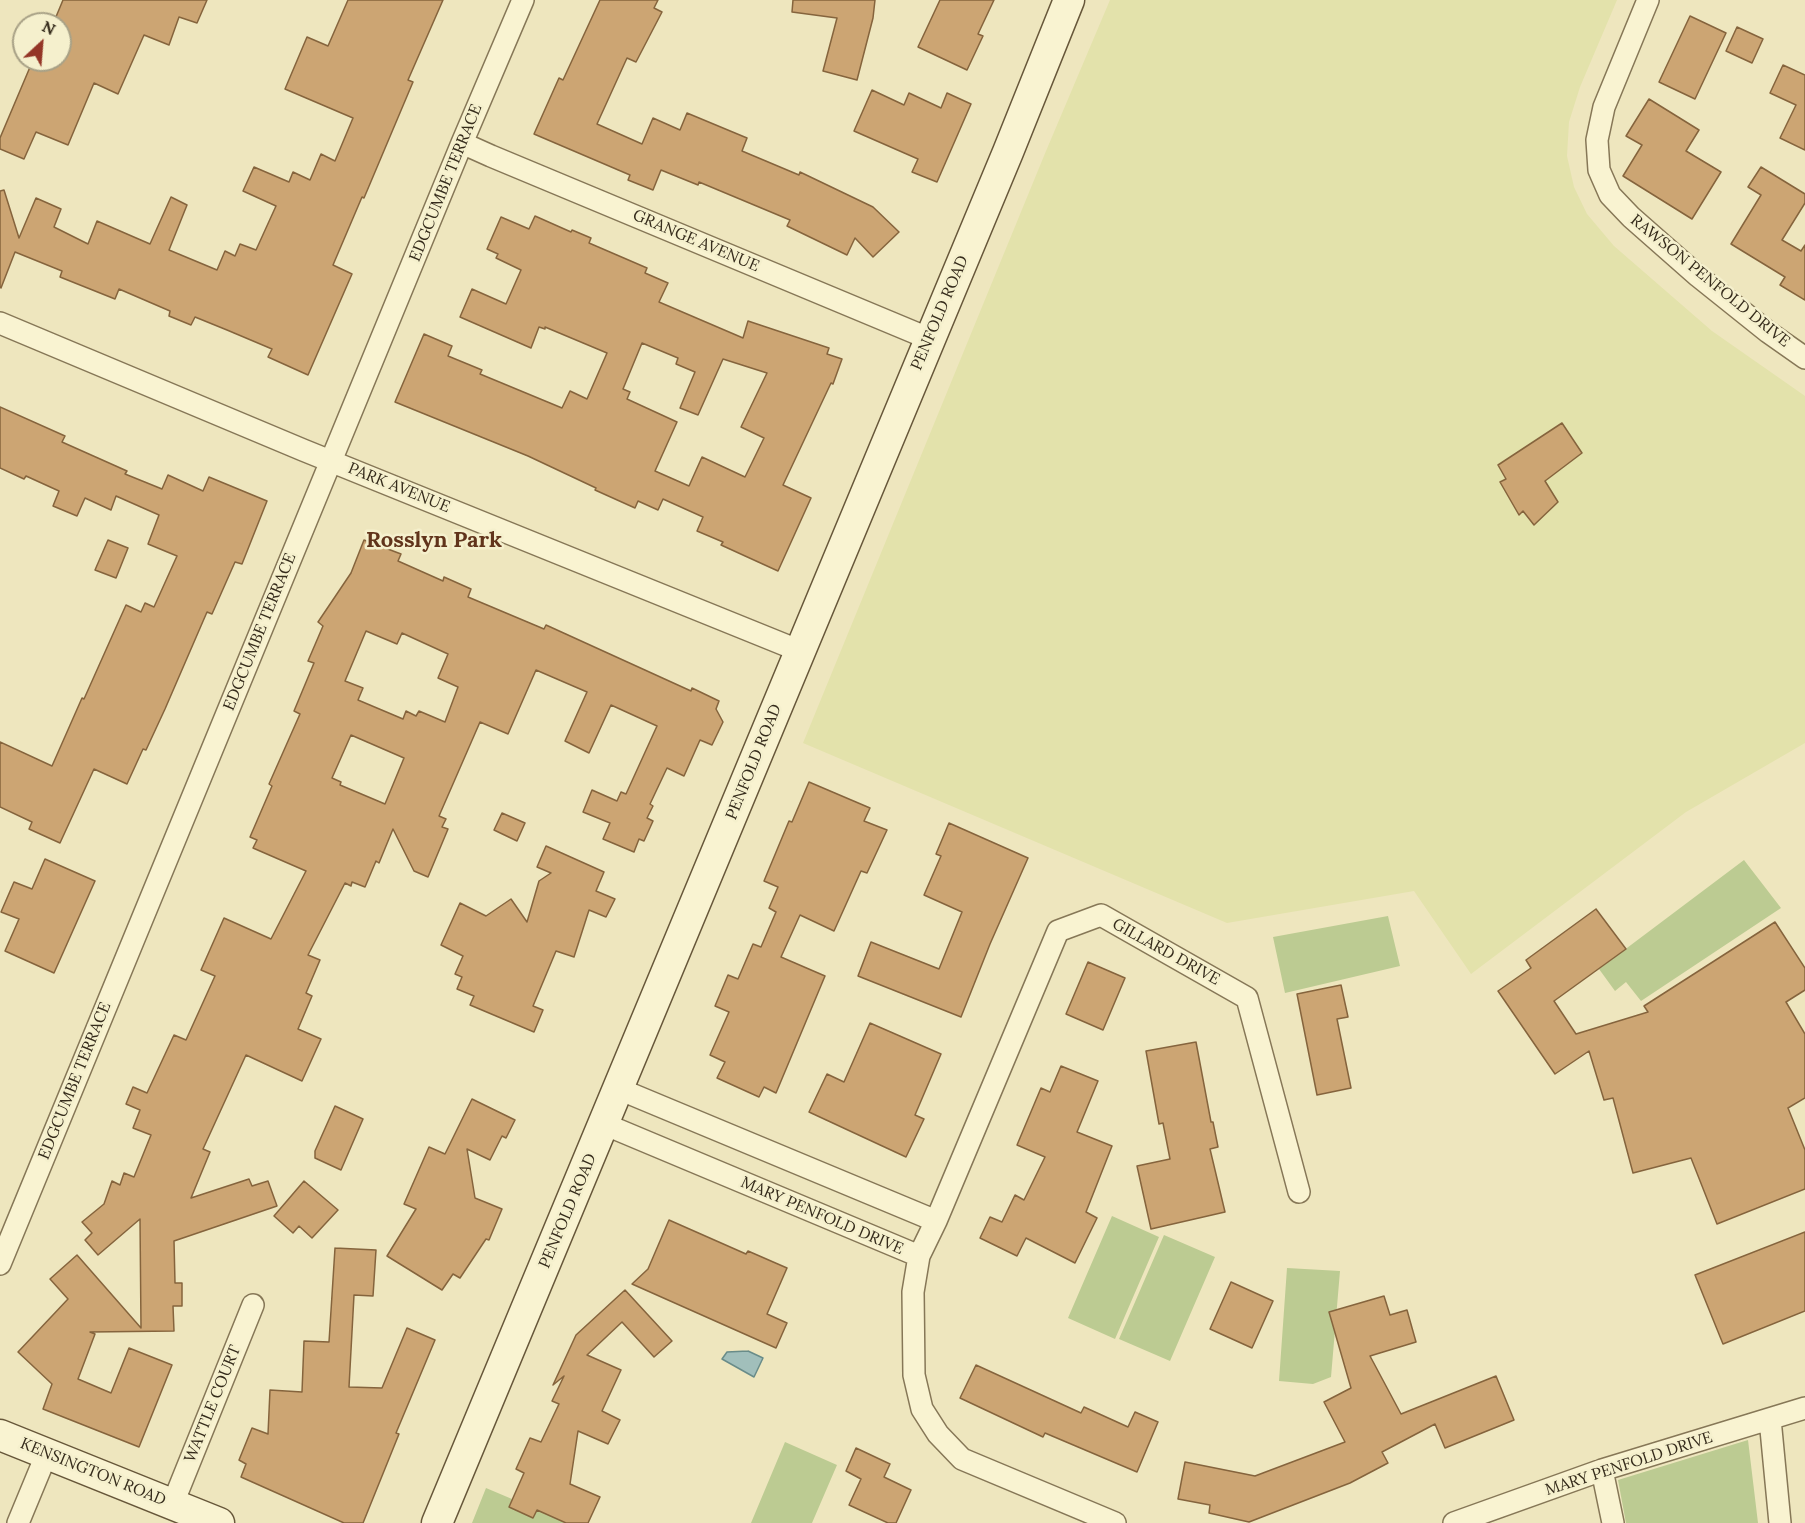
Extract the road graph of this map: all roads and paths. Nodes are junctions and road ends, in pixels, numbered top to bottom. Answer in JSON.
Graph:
{"nodes":[{"id":1,"x":523,"y":0,"type":"edge"},
{"id":2,"x":1069,"y":0,"type":"edge"},
{"id":3,"x":1648,"y":0,"type":"edge"},
{"id":4,"x":462,"y":143,"type":"junction"},
{"id":5,"x":0,"y":323,"type":"edge"},
{"id":6,"x":930,"y":339,"type":"junction"},
{"id":7,"x":1805,"y":358,"type":"edge"},
{"id":8,"x":331,"y":461,"type":"junction"},
{"id":9,"x":800,"y":651,"type":"junction"},
{"id":10,"x":619,"y":1089,"type":"junction"},
{"id":11,"x":604,"y":1124,"type":"junction"},
{"id":12,"x":1299,"y":1192,"type":"dead end"},
{"id":13,"x":936,"y":1221,"type":"junction"},
{"id":14,"x":919,"y":1256,"type":"junction"},
{"id":15,"x":0,"y":1264,"type":"edge"},
{"id":16,"x":253,"y":1305,"type":"dead end"},
{"id":17,"x":1805,"y":1408,"type":"edge"},
{"id":18,"x":1770,"y":1419,"type":"junction"},
{"id":19,"x":0,"y":1435,"type":"edge"},
{"id":20,"x":46,"y":1453,"type":"junction"},
{"id":21,"x":1602,"y":1470,"type":"junction"},
{"id":22,"x":173,"y":1503,"type":"junction"},
{"id":23,"x":18,"y":1523,"type":"edge"},
{"id":24,"x":219,"y":1523,"type":"edge"},
{"id":25,"x":437,"y":1523,"type":"edge"},
{"id":26,"x":1114,"y":1523,"type":"edge"},
{"id":27,"x":1454,"y":1523,"type":"edge"},
{"id":28,"x":1613,"y":1523,"type":"edge"},
{"id":29,"x":1780,"y":1523,"type":"edge"}],
"edges":[{"from":1,"to":4,"type":"street","name":"EDGCUMBE TERRACE"},
{"from":2,"to":6,"type":"main road","name":"PENFOLD ROAD"},
{"from":3,"to":7,"type":"street","name":"RAWSON PENFOLD DRIVE"},
{"from":4,"to":6,"type":"street","name":"GRANGE AVENUE"},
{"from":4,"to":8,"type":"street","name":"EDGCUMBE TERRACE"},
{"from":5,"to":8,"type":"street","name":"PARK AVENUE"},
{"from":6,"to":9,"type":"main road","name":"PENFOLD ROAD"},
{"from":8,"to":9,"type":"street","name":"PARK AVENUE"},
{"from":8,"to":15,"type":"street","name":"EDGCUMBE TERRACE"},
{"from":9,"to":10,"type":"main road","name":"PENFOLD ROAD"},
{"from":10,"to":11,"type":"main road","name":"PENFOLD ROAD"},
{"from":10,"to":13,"type":"street"},
{"from":11,"to":14,"type":"street","name":"MARY PENFOLD DRIVE"},
{"from":11,"to":25,"type":"main road","name":"PENFOLD ROAD"},
{"from":12,"to":13,"type":"street","name":"GILLARD DRIVE"},
{"from":13,"to":14,"type":"street","name":"GILLARD DRIVE"},
{"from":14,"to":26,"type":"street","name":"MARY PENFOLD DRIVE"},
{"from":16,"to":22,"type":"street","name":"WATTLE COURT"},
{"from":17,"to":18,"type":"street","name":"MARY PENFOLD DRIVE"},
{"from":18,"to":21,"type":"street","name":"MARY PENFOLD DRIVE"},
{"from":18,"to":29,"type":"street"},
{"from":19,"to":20,"type":"main road","name":"KENSINGTON ROAD"},
{"from":20,"to":22,"type":"main road","name":"KENSINGTON ROAD"},
{"from":20,"to":23,"type":"street"},
{"from":21,"to":27,"type":"street","name":"MARY PENFOLD DRIVE"},
{"from":21,"to":28,"type":"street"},
{"from":22,"to":24,"type":"main road","name":"KENSINGTON ROAD"}]}
